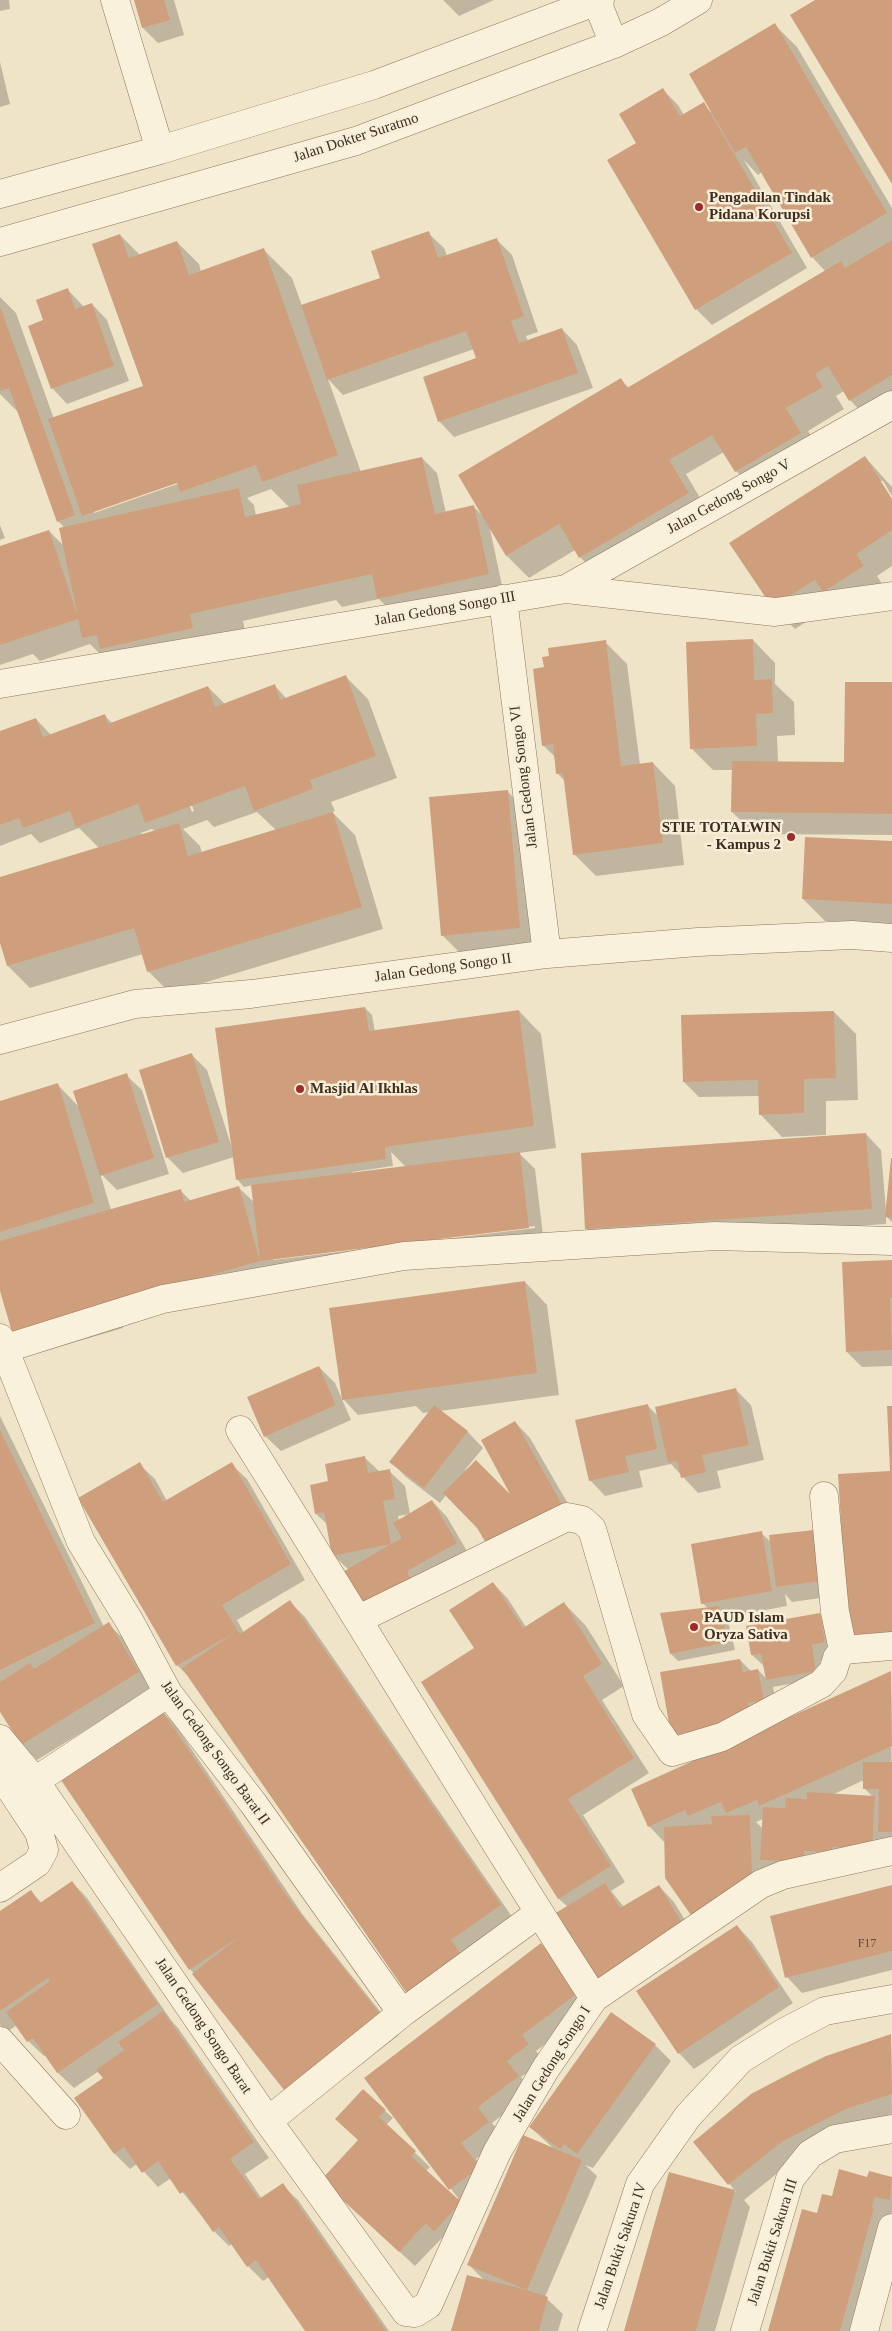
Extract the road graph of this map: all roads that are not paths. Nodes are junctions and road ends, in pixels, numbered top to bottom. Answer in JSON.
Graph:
{"nodes":[{"id":1,"x":116,"y":0,"type":"edge"},
{"id":2,"x":698,"y":0,"type":"edge"},
{"id":3,"x":598,"y":1,"type":"edge"},
{"id":4,"x":614,"y":44,"type":"junction"},
{"id":5,"x":160,"y":150,"type":"junction"},
{"id":6,"x":0,"y":194,"type":"edge"},
{"id":7,"x":0,"y":242,"type":"edge"},
{"id":8,"x":892,"y":405,"type":"edge"},
{"id":9,"x":566,"y":589,"type":"junction"},
{"id":10,"x":892,"y":596,"type":"edge"},
{"id":11,"x":503,"y":599,"type":"junction"},
{"id":12,"x":0,"y":684,"type":"edge"},
{"id":13,"x":892,"y":938,"type":"edge"},
{"id":14,"x":547,"y":954,"type":"junction"},
{"id":15,"x":0,"y":1040,"type":"edge"},
{"id":16,"x":892,"y":1241,"type":"edge"},
{"id":17,"x":2,"y":1344,"type":"edge"},
{"id":18,"x":240,"y":1430,"type":"dead end"},
{"id":19,"x":824,"y":1496,"type":"dead end"},
{"id":20,"x":359,"y":1618,"type":"junction"},
{"id":21,"x":892,"y":1646,"type":"edge"},
{"id":22,"x":844,"y":1650,"type":"junction"},
{"id":23,"x":168,"y":1693,"type":"junction"},
{"id":24,"x":0,"y":1739,"type":"edge"},
{"id":25,"x":0,"y":1773,"type":"edge"},
{"id":26,"x":35,"y":1782,"type":"junction"},
{"id":27,"x":892,"y":1851,"type":"edge"},
{"id":28,"x":0,"y":1888,"type":"edge"},
{"id":29,"x":539,"y":1913,"type":"junction"},
{"id":30,"x":594,"y":1998,"type":"junction"},
{"id":31,"x":892,"y":1999,"type":"edge"},
{"id":32,"x":402,"y":2013,"type":"junction"},
{"id":33,"x":0,"y":2041,"type":"edge"},
{"id":34,"x":66,"y":2115,"type":"dead end"},
{"id":35,"x":268,"y":2121,"type":"junction"},
{"id":36,"x":892,"y":2129,"type":"edge"},
{"id":37,"x":892,"y":2228,"type":"edge"},
{"id":38,"x":406,"y":2312,"type":"joint"},
{"id":39,"x":592,"y":2331,"type":"edge"},
{"id":40,"x":745,"y":2331,"type":"edge"},
{"id":41,"x":864,"y":2331,"type":"edge"}],
"edges":[{"from":1,"to":5,"type":"street"},
{"from":2,"to":4,"type":"street","name":"Jalan Dokter Suratmo"},
{"from":3,"to":4,"type":"street"},
{"from":3,"to":5,"type":"street"},
{"from":4,"to":7,"type":"street","name":"Jalan Dokter Suratmo"},
{"from":5,"to":6,"type":"street"},
{"from":8,"to":9,"type":"street","name":"Jalan Gedong Songo V"},
{"from":9,"to":10,"type":"street","name":"Jalan Gedong Songo III"},
{"from":9,"to":11,"type":"street","name":"Jalan Gedong Songo III"},
{"from":11,"to":12,"type":"street","name":"Jalan Gedong Songo III"},
{"from":11,"to":14,"type":"street","name":"Jalan Gedong Songo VI"},
{"from":13,"to":14,"type":"street","name":"Jalan Gedong Songo II"},
{"from":14,"to":15,"type":"street","name":"Jalan Gedong Songo II"},
{"from":16,"to":17,"type":"street"},
{"from":17,"to":23,"type":"street","name":"Jalan Gedong Songo Barat II"},
{"from":18,"to":20,"type":"street"},
{"from":19,"to":22,"type":"street"},
{"from":20,"to":22,"type":"street"},
{"from":20,"to":29,"type":"street"},
{"from":21,"to":22,"type":"street"},
{"from":23,"to":26,"type":"street"},
{"from":23,"to":32,"type":"street","name":"Jalan Gedong Songo Barat II"},
{"from":24,"to":26,"type":"street","name":"Jalan Gedong Songo Barat"},
{"from":25,"to":28,"type":"street"},
{"from":26,"to":35,"type":"street","name":"Jalan Gedong Songo Barat"},
{"from":27,"to":30,"type":"street","name":"Jalan Gedong Songo I"},
{"from":29,"to":30,"type":"street"},
{"from":29,"to":32,"type":"street"},
{"from":30,"to":38,"type":"street","name":"Jalan Gedong Songo I"},
{"from":31,"to":39,"type":"street","name":"Jalan Bukit Sakura IV"},
{"from":32,"to":35,"type":"street"},
{"from":33,"to":34,"type":"street"},
{"from":35,"to":38,"type":"street","name":"Jalan Gedong Songo Barat"},
{"from":36,"to":40,"type":"street","name":"Jalan Bukit Sakura III"},
{"from":37,"to":41,"type":"street"}]}
